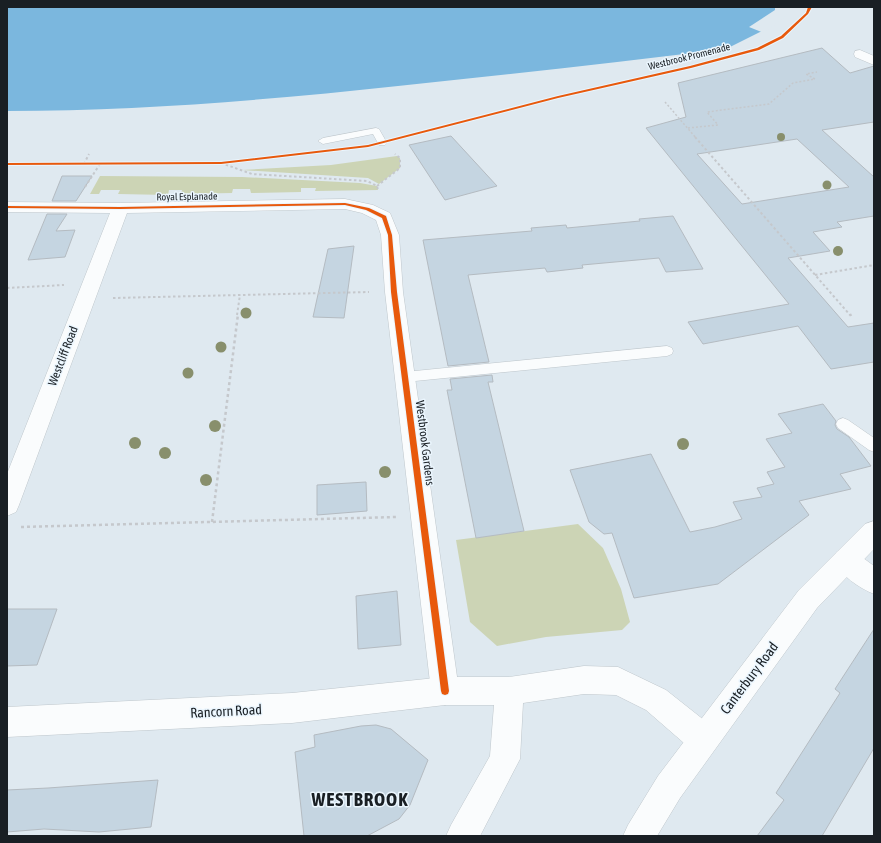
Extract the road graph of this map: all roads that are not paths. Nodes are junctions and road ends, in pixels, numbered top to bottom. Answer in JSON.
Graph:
{"nodes":[{"id":1,"x":874,"y":51,"type":"edge"},
{"id":2,"x":874,"y":61,"type":"edge"},
{"id":3,"x":322,"y":141,"type":"dead end"},
{"id":4,"x":382,"y":143,"type":"dead end"},
{"id":5,"x":7,"y":207,"type":"edge"},
{"id":6,"x":120,"y":208,"type":"junction"},
{"id":7,"x":367,"y":209,"type":"joint"},
{"id":8,"x":667,"y":351,"type":"dead end"},
{"id":9,"x":405,"y":376,"type":"junction"},
{"id":10,"x":843,"y":424,"type":"dead end"},
{"id":11,"x":874,"y":446,"type":"edge"},
{"id":12,"x":7,"y":505,"type":"edge"},
{"id":13,"x":874,"y":532,"type":"edge"},
{"id":14,"x":846,"y":560,"type":"junction"},
{"id":15,"x":874,"y":582,"type":"edge"},
{"id":16,"x":445,"y":691,"type":"junction"},
{"id":17,"x":509,"y":691,"type":"junction"},
{"id":18,"x":7,"y":722,"type":"edge"},
{"id":19,"x":703,"y":738,"type":"junction"},
{"id":20,"x":462,"y":836,"type":"edge"},
{"id":21,"x":639,"y":836,"type":"edge"}],
"edges":[{"from":1,"to":2,"type":"main road"},
{"from":3,"to":4,"type":"lane"},
{"from":5,"to":6,"type":"main road","name":"Royal Esplanade"},
{"from":6,"to":7,"type":"main road","name":"Royal Esplanade"},
{"from":6,"to":12,"type":"main road","name":"Westcliff Road"},
{"from":7,"to":9,"type":"main road","name":"Westbrook Gardens"},
{"from":8,"to":9,"type":"lane"},
{"from":9,"to":16,"type":"main road","name":"Westbrook Gardens"},
{"from":10,"to":11,"type":"lane"},
{"from":13,"to":14,"type":"main road","name":"Canterbury Road"},
{"from":14,"to":15,"type":"main road"},
{"from":14,"to":19,"type":"main road","name":"Canterbury Road"},
{"from":16,"to":17,"type":"main road","name":"Rancorn Road"},
{"from":16,"to":18,"type":"main road","name":"Rancorn Road"},
{"from":17,"to":19,"type":"main road","name":"Rancorn Road"},
{"from":17,"to":20,"type":"main road"},
{"from":19,"to":21,"type":"main road","name":"Canterbury Road"}]}
